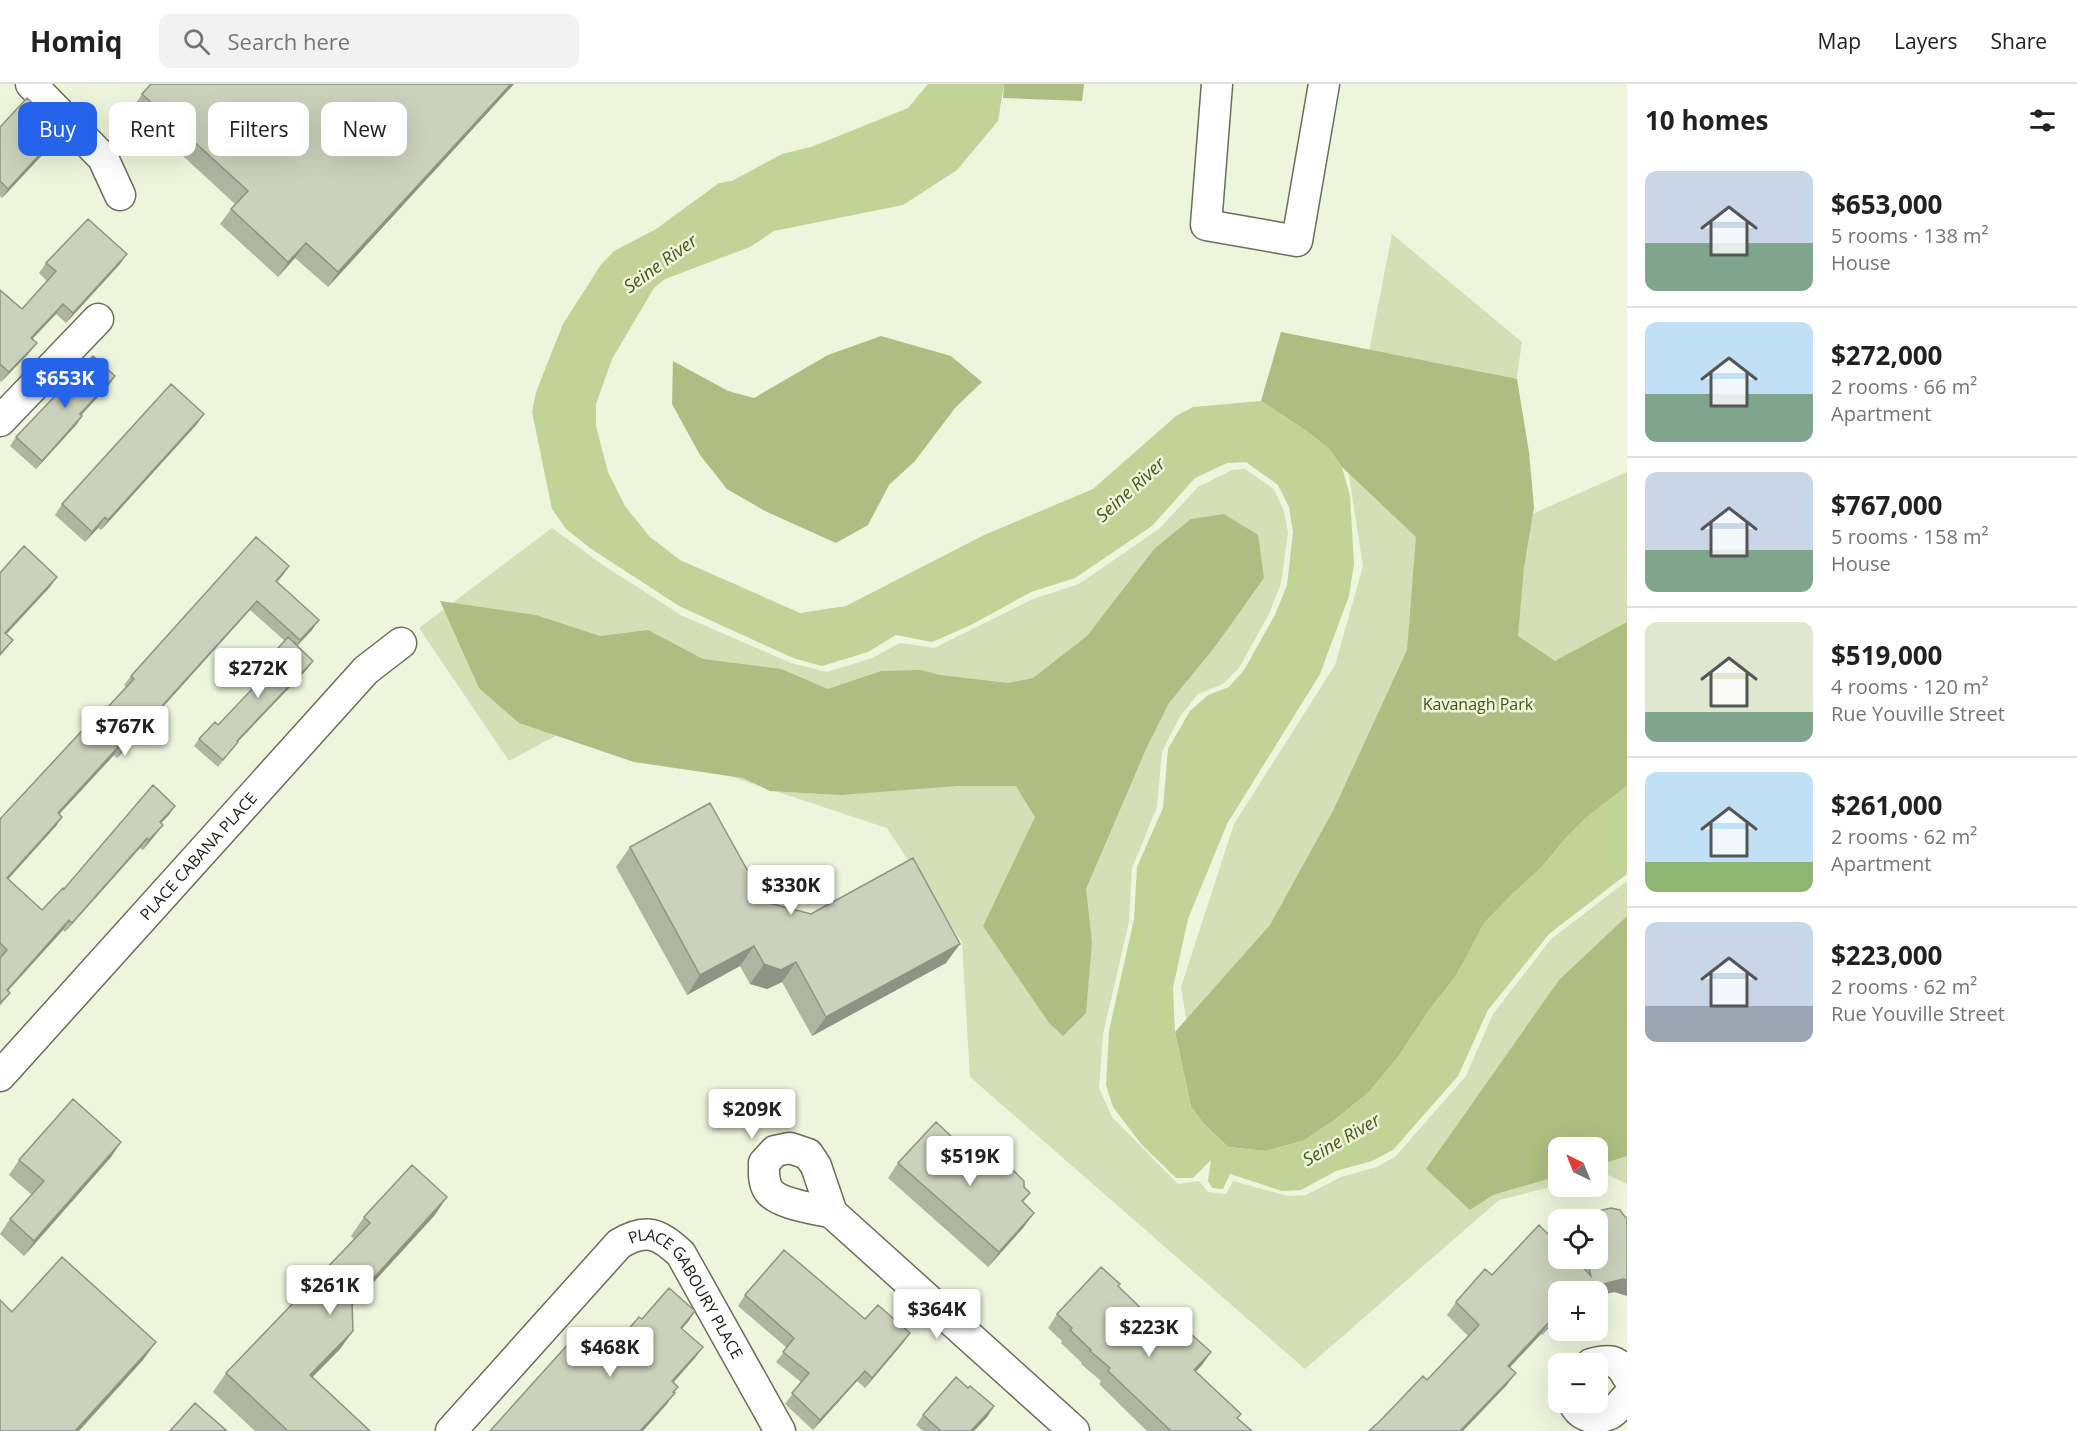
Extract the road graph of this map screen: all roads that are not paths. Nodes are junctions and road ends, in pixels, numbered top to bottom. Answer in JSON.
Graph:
{"nodes":[{"id":1,"x":31,"y":84,"type":"edge"},
{"id":2,"x":1217,"y":84,"type":"edge"},
{"id":3,"x":1323,"y":84,"type":"edge"},
{"id":4,"x":120,"y":195,"type":"dead end"},
{"id":5,"x":98,"y":319,"type":"dead end"},
{"id":6,"x":0,"y":421,"type":"edge"},
{"id":7,"x":401,"y":644,"type":"dead end"},
{"id":8,"x":0,"y":1076,"type":"edge"},
{"id":9,"x":832,"y":1213,"type":"dead end"},
{"id":10,"x":1608,"y":1360,"type":"edge"},
{"id":11,"x":1627,"y":1376,"type":"edge"},
{"id":12,"x":1627,"y":1397,"type":"edge"},
{"id":13,"x":1570,"y":1415,"type":"edge"},
{"id":14,"x":451,"y":1431,"type":"edge"},
{"id":15,"x":780,"y":1431,"type":"edge"},
{"id":16,"x":1074,"y":1431,"type":"edge"}],
"edges":[{"from":1,"to":4,"type":"street"},
{"from":2,"to":3,"type":"street"},
{"from":5,"to":6,"type":"street"},
{"from":7,"to":8,"type":"street","name":"PLACE CABANA PLACE"},
{"from":9,"to":16,"type":"street"},
{"from":10,"to":11,"type":"street"},
{"from":12,"to":13,"type":"street"},
{"from":14,"to":15,"type":"street","name":"PLACE GABOURY PLACE"}]}
